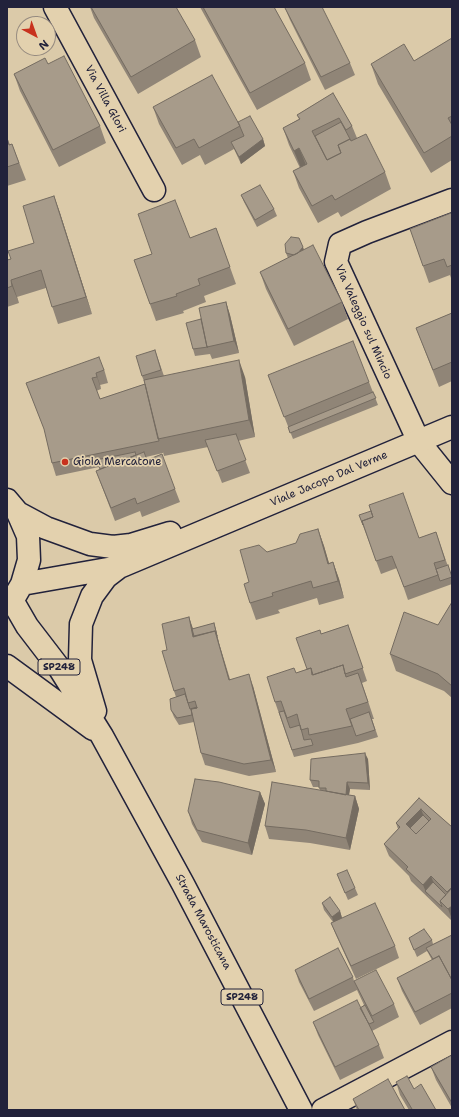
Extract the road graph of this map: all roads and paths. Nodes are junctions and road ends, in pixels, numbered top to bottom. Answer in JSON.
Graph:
{"nodes":[{"id":1,"x":55,"y":7,"type":"edge"},
{"id":2,"x":154,"y":190,"type":"dead end"},
{"id":3,"x":452,"y":200,"type":"edge"},
{"id":4,"x":452,"y":428,"type":"edge"},
{"id":5,"x":419,"y":442,"type":"junction"},
{"id":6,"x":452,"y":483,"type":"edge"},
{"id":7,"x":13,"y":507,"type":"edge"},
{"id":8,"x":207,"y":530,"type":"junction"},
{"id":9,"x":119,"y":567,"type":"junction"},
{"id":10,"x":14,"y":597,"type":"edge"},
{"id":11,"x":7,"y":666,"type":"edge"},
{"id":12,"x":102,"y":736,"type":"junction"},
{"id":13,"x":452,"y":1042,"type":"edge"},
{"id":14,"x":301,"y":1110,"type":"edge"},
{"id":15,"x":323,"y":1110,"type":"edge"}],
"edges":[{"from":1,"to":2,"type":"main road","name":"Via Villa Glori"},
{"from":3,"to":5,"type":"main road","name":"Via Valeggio sul Mincio"},
{"from":4,"to":5,"type":"main road","name":"Viale Jacopo Dal Verme"},
{"from":5,"to":6,"type":"main road"},
{"from":5,"to":8,"type":"main road","name":"Viale Jacopo Dal Verme"},
{"from":7,"to":8,"type":"main road","name":"Viale Jacopo Dal Verme"},
{"from":7,"to":10,"type":"main road"},
{"from":8,"to":9,"type":"main road","name":"Viale Jacopo Dal Verme"},
{"from":9,"to":10,"type":"main road","name":"Viale Jacopo Dal Verme"},
{"from":9,"to":12,"type":"main road","name":"Strada Marosticana"},
{"from":10,"to":12,"type":"main road","name":"Strada Marosticana","number":"SP248"},
{"from":11,"to":12,"type":"main road","name":"Strada Marosticana","number":"SP248"},
{"from":12,"to":14,"type":"main road","name":"Strada Marosticana","number":"SP248"},
{"from":13,"to":15,"type":"main road"}]}
